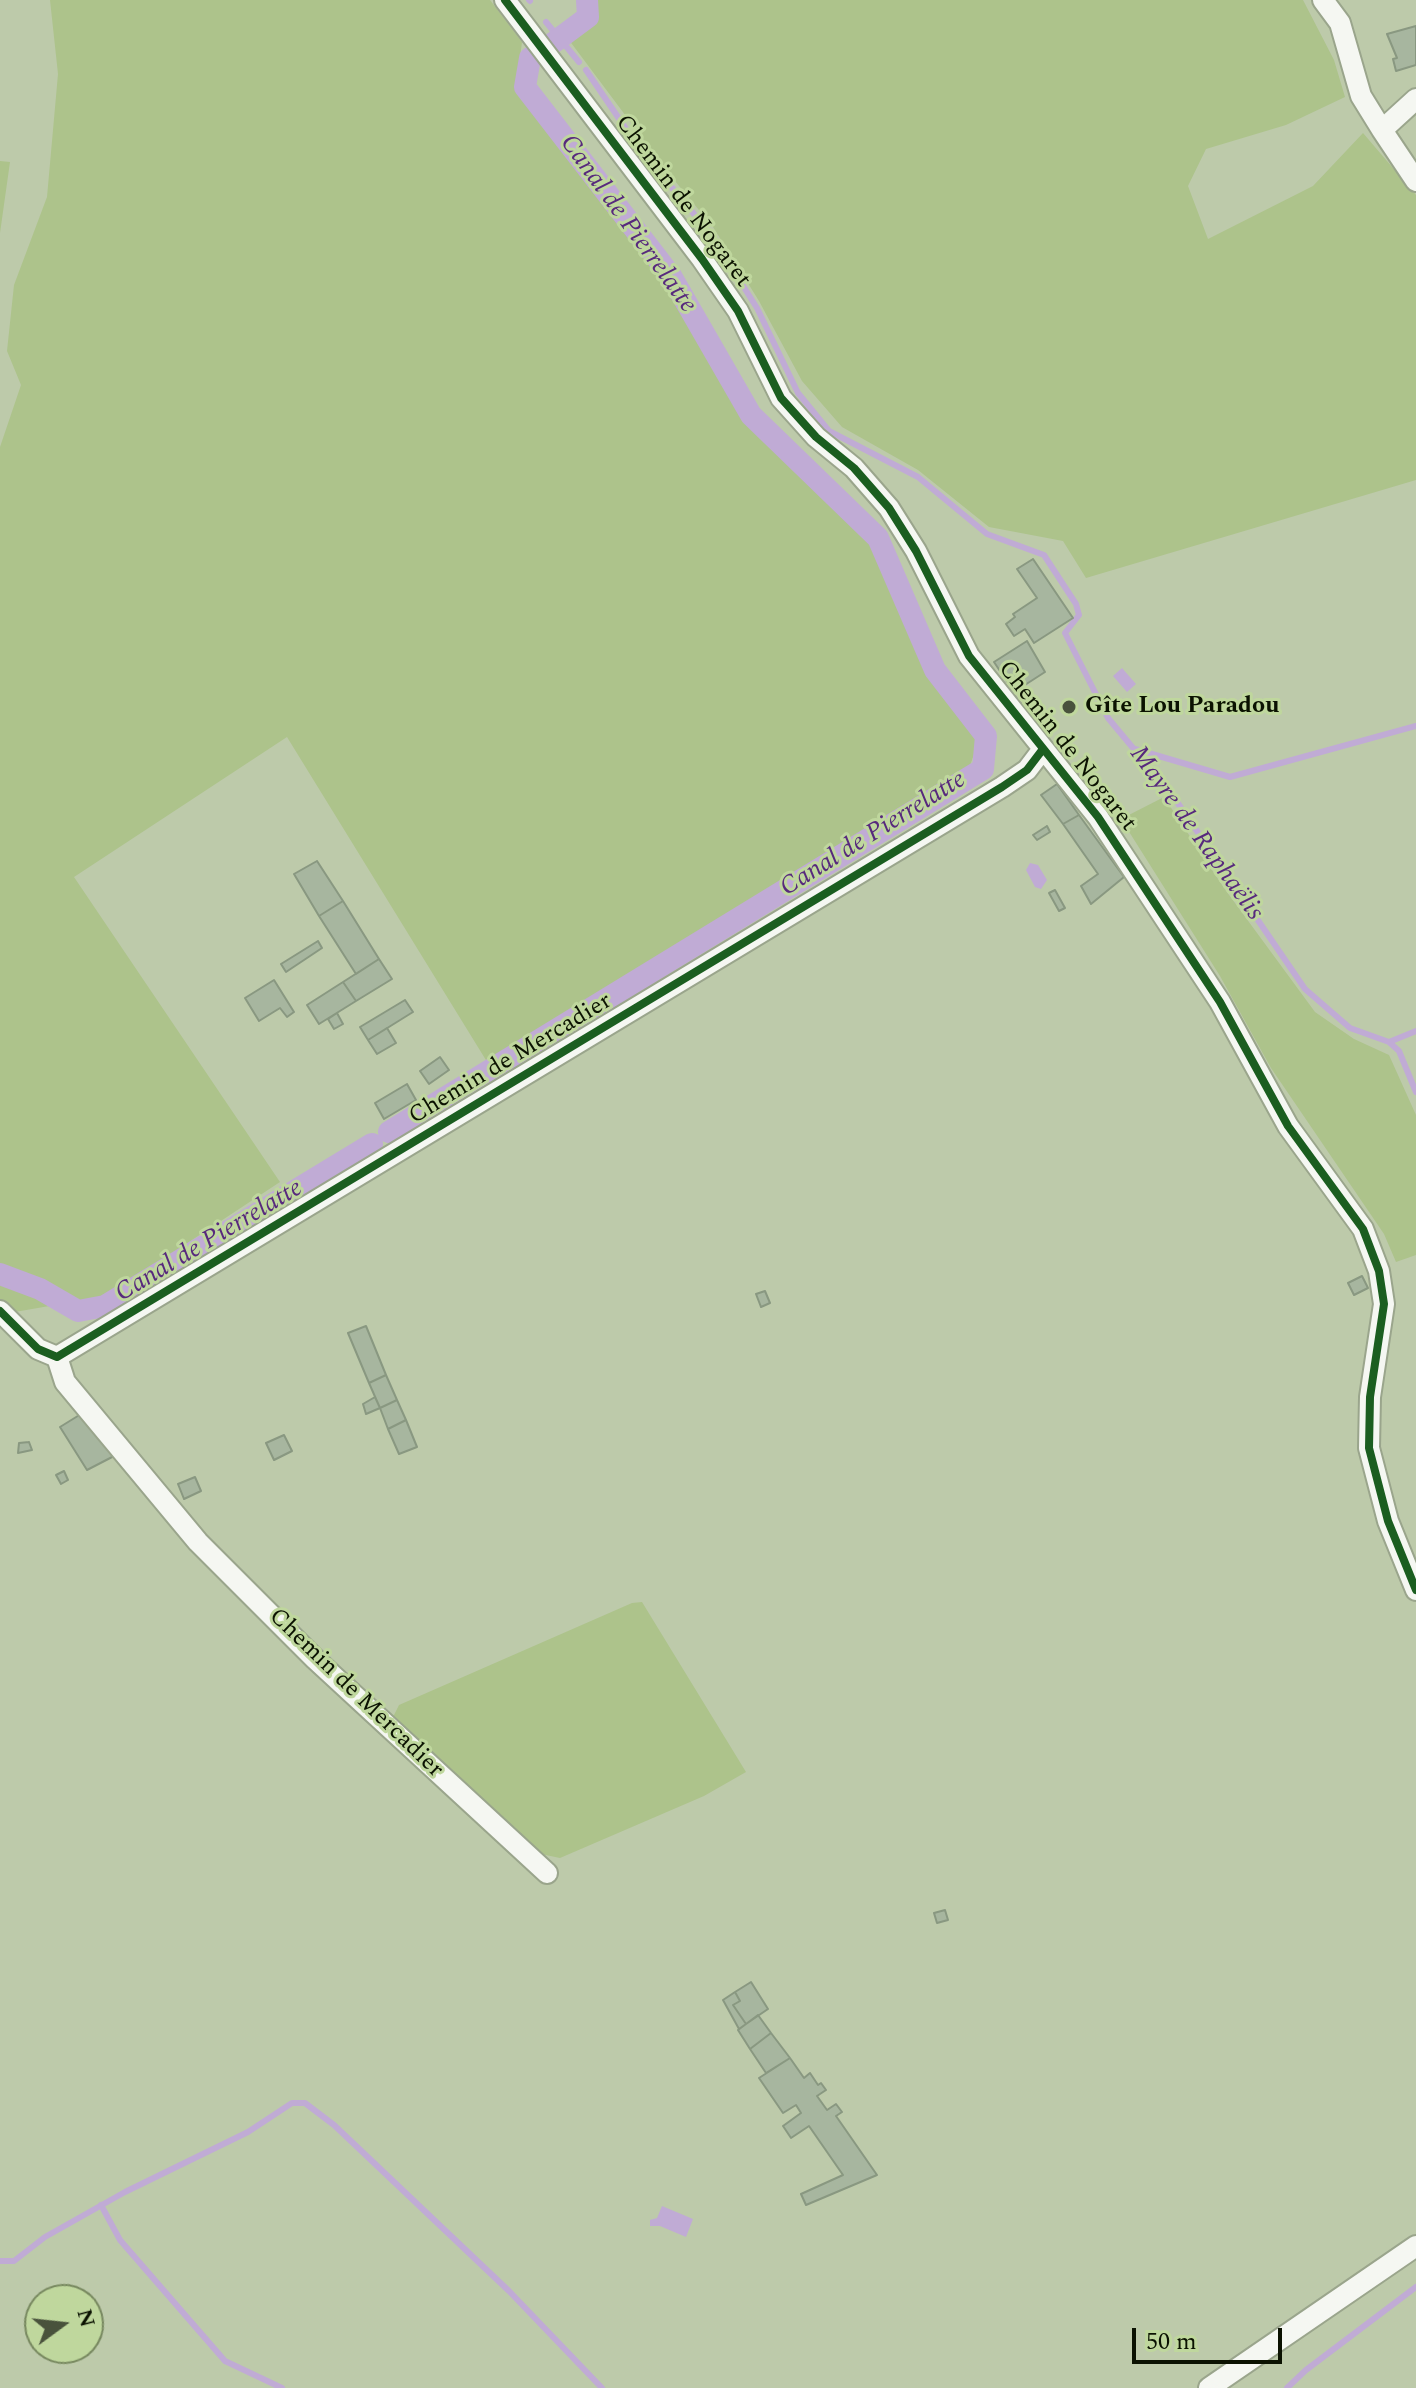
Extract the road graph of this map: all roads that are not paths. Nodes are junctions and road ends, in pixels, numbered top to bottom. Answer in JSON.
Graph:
{"nodes":[{"id":1,"x":505,"y":0,"type":"edge"},
{"id":2,"x":1323,"y":0,"type":"edge"},
{"id":3,"x":1416,"y":99,"type":"edge"},
{"id":4,"x":1382,"y":130,"type":"junction"},
{"id":5,"x":1416,"y":181,"type":"edge"},
{"id":6,"x":1043,"y":749,"type":"junction"},
{"id":7,"x":0,"y":1311,"type":"edge"},
{"id":8,"x":57,"y":1357,"type":"junction"},
{"id":9,"x":1416,"y":1590,"type":"edge"},
{"id":10,"x":547,"y":1873,"type":"dead end"},
{"id":11,"x":1416,"y":2246,"type":"edge"},
{"id":12,"x":1209,"y":2388,"type":"edge"}],
"edges":[{"from":1,"to":6,"type":"street","name":"Chemin de Nogaret"},
{"from":2,"to":4,"type":"street"},
{"from":3,"to":4,"type":"street"},
{"from":4,"to":5,"type":"street"},
{"from":6,"to":8,"type":"street","name":"Chemin de Mercadier"},
{"from":6,"to":9,"type":"street","name":"Chemin de Nogaret"},
{"from":7,"to":8,"type":"street"},
{"from":8,"to":10,"type":"street","name":"Chemin de Mercadier"},
{"from":11,"to":12,"type":"street"}]}
